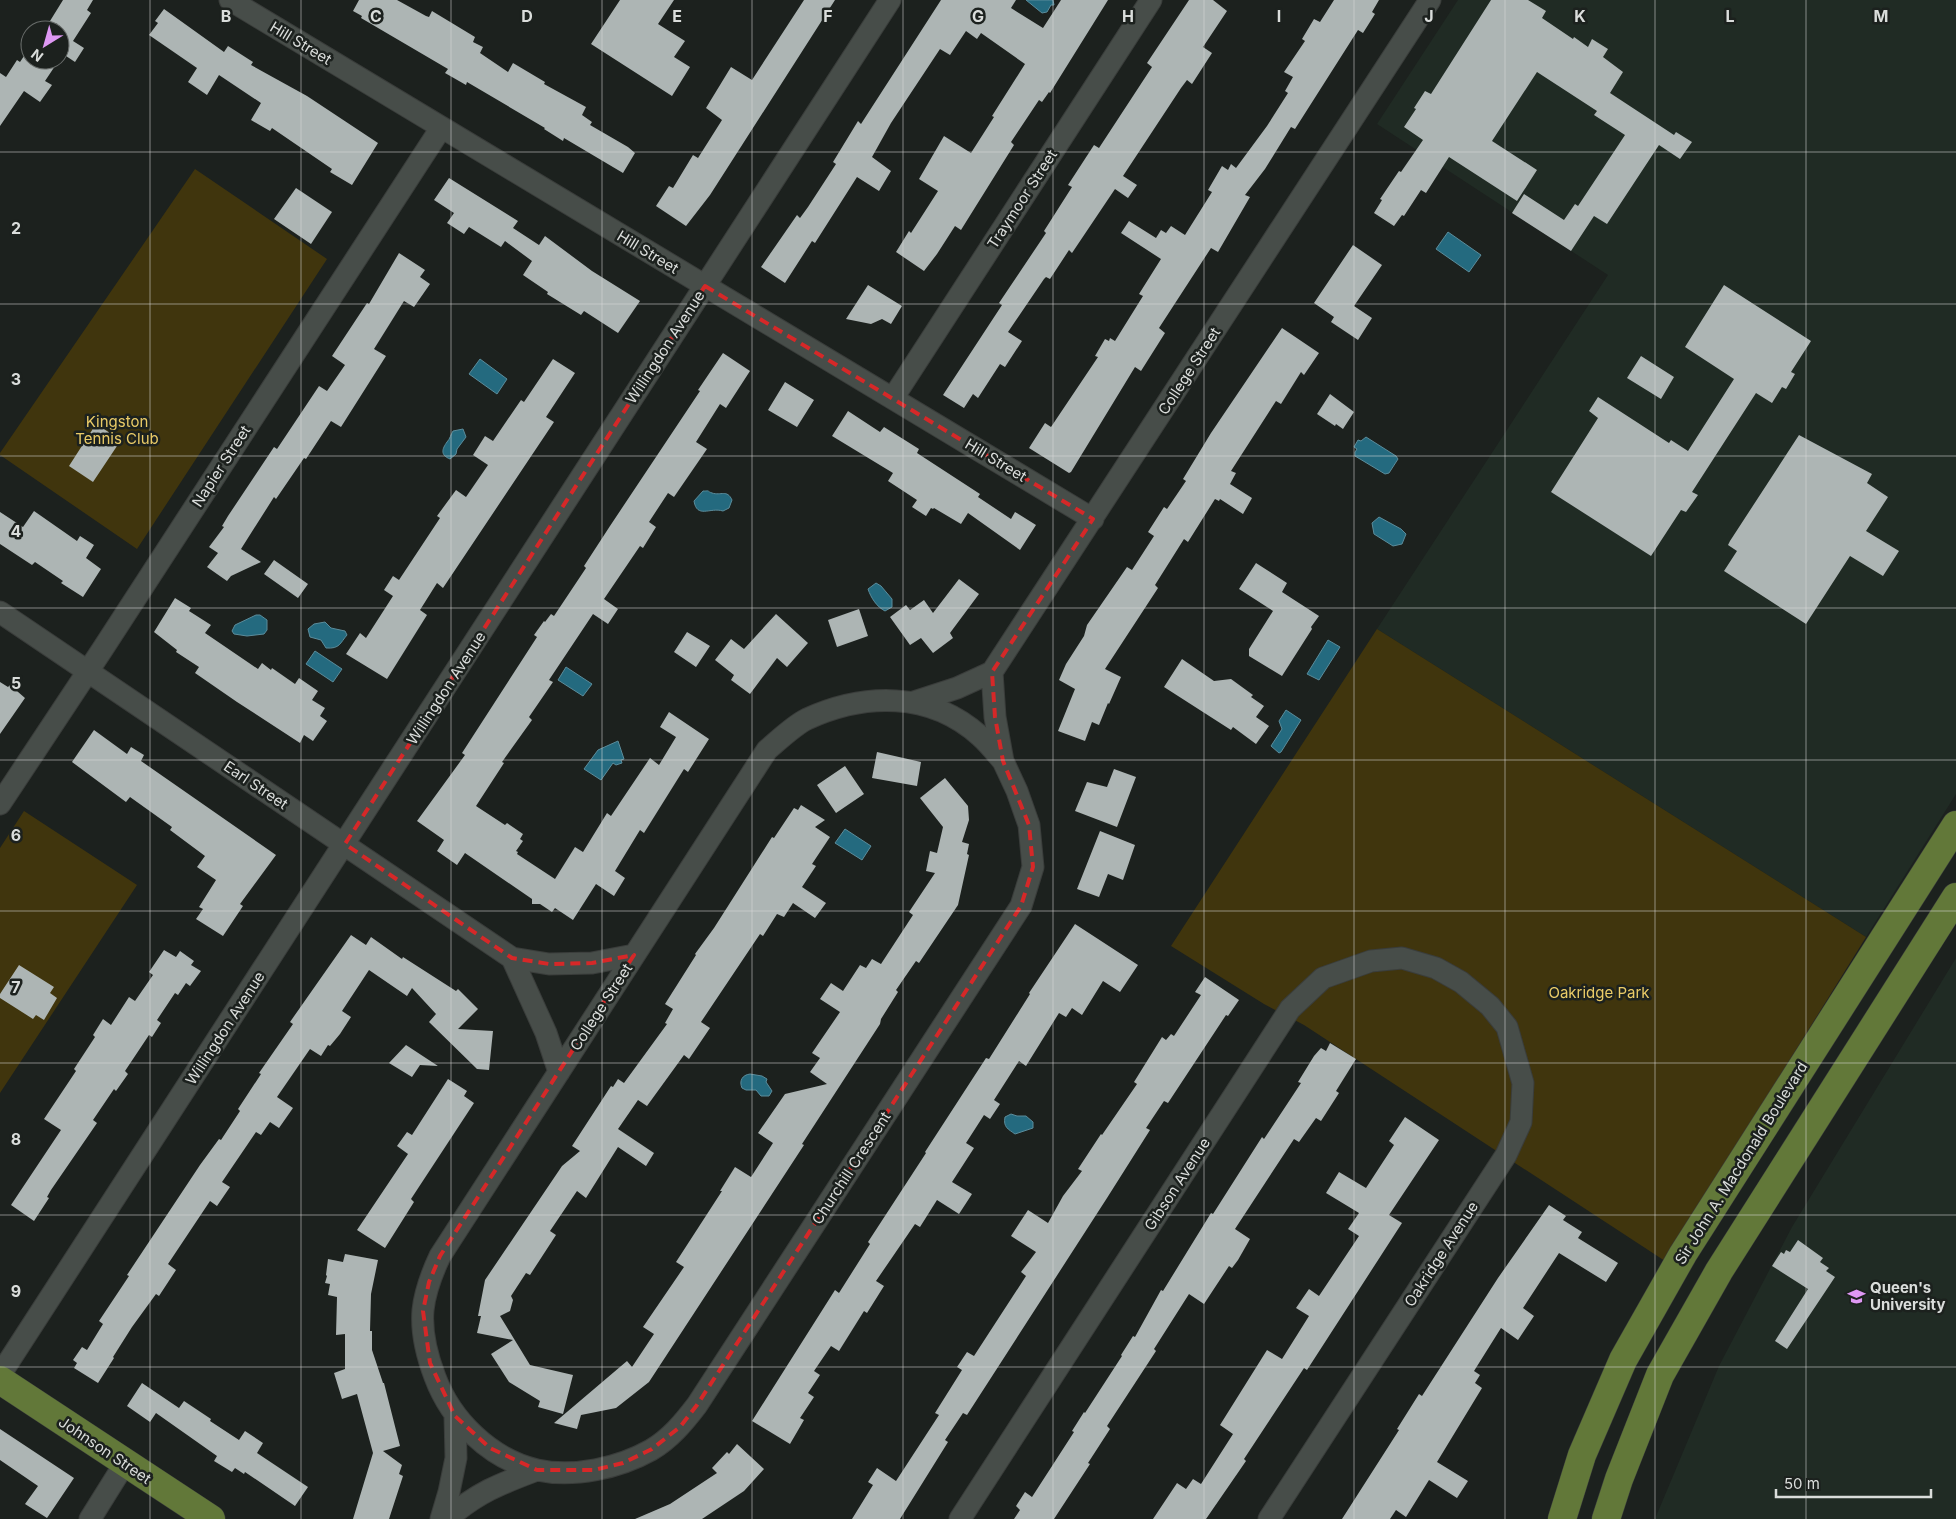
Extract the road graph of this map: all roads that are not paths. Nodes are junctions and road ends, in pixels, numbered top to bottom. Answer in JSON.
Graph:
{"nodes":[{"id":1,"x":230,"y":0,"type":"edge"},
{"id":2,"x":890,"y":0,"type":"edge"},
{"id":3,"x":1151,"y":0,"type":"edge"},
{"id":4,"x":1430,"y":0,"type":"edge"},
{"id":5,"x":441,"y":128,"type":"junction"},
{"id":6,"x":705,"y":286,"type":"junction"},
{"id":7,"x":893,"y":398,"type":"junction"},
{"id":8,"x":1093,"y":519,"type":"junction"},
{"id":9,"x":0,"y":612,"type":"edge"},
{"id":10,"x":87,"y":672,"type":"junction"},
{"id":11,"x":992,"y":672,"type":"junction"},
{"id":12,"x":914,"y":702,"type":"junction"},
{"id":13,"x":959,"y":721,"type":"joint"},
{"id":14,"x":1003,"y":761,"type":"junction"},
{"id":15,"x":0,"y":804,"type":"edge"},
{"id":16,"x":1956,"y":824,"type":"edge"},
{"id":17,"x":345,"y":844,"type":"junction"},
{"id":18,"x":1956,"y":897,"type":"edge"},
{"id":19,"x":634,"y":955,"type":"junction"},
{"id":20,"x":512,"y":958,"type":"junction"},
{"id":21,"x":1461,"y":982,"type":"joint"},
{"id":22,"x":559,"y":1072,"type":"junction"},
{"id":23,"x":0,"y":1375,"type":"edge"},
{"id":24,"x":0,"y":1380,"type":"edge"},
{"id":25,"x":455,"y":1416,"type":"junction"},
{"id":26,"x":490,"y":1448,"type":"joint"},
{"id":27,"x":125,"y":1464,"type":"junction"},
{"id":28,"x":537,"y":1470,"type":"junction"},
{"id":29,"x":90,"y":1519,"type":"edge"},
{"id":30,"x":211,"y":1519,"type":"edge"},
{"id":31,"x":441,"y":1519,"type":"edge"},
{"id":32,"x":447,"y":1519,"type":"edge"},
{"id":33,"x":960,"y":1519,"type":"edge"},
{"id":34,"x":1269,"y":1519,"type":"edge"},
{"id":35,"x":1562,"y":1519,"type":"edge"},
{"id":36,"x":1606,"y":1519,"type":"edge"}],
"edges":[{"from":1,"to":5,"type":"street","name":"Hill Street"},
{"from":2,"to":6,"type":"street","name":"Willingdon Avenue"},
{"from":3,"to":7,"type":"street","name":"Traymoor Street"},
{"from":4,"to":8,"type":"street","name":"College Street"},
{"from":5,"to":6,"type":"street","name":"Hill Street"},
{"from":5,"to":10,"type":"street","name":"Napier Street"},
{"from":6,"to":7,"type":"street","name":"Hill Street"},
{"from":6,"to":17,"type":"street","name":"Willingdon Avenue"},
{"from":7,"to":8,"type":"street","name":"Hill Street"},
{"from":8,"to":11,"type":"street","name":"College Street"},
{"from":9,"to":10,"type":"street","name":"Earl Street"},
{"from":10,"to":15,"type":"street","name":"Napier Street"},
{"from":10,"to":17,"type":"street","name":"Earl Street"},
{"from":11,"to":12,"type":"street","name":"College Street"},
{"from":11,"to":14,"type":"street","name":"Churchill Crescent"},
{"from":12,"to":13,"type":"street","name":"College Street"},
{"from":12,"to":19,"type":"street","name":"College Street"},
{"from":13,"to":14,"type":"street","name":"Churchill Crescent"},
{"from":14,"to":28,"type":"street","name":"Churchill Crescent"},
{"from":16,"to":35,"type":"main road","name":"Sir John A. Macdonald Boulevard"},
{"from":17,"to":20,"type":"street","name":"Earl Street"},
{"from":17,"to":23,"type":"street","name":"Willingdon Avenue"},
{"from":18,"to":36,"type":"main road"},
{"from":19,"to":20,"type":"street","name":"Earl Street"},
{"from":19,"to":22,"type":"street","name":"College Street"},
{"from":20,"to":22,"type":"street"},
{"from":21,"to":33,"type":"street","name":"Gibson Avenue"},
{"from":21,"to":34,"type":"street","name":"Oakridge Avenue"},
{"from":22,"to":25,"type":"street","name":"College Street"},
{"from":24,"to":27,"type":"main road","name":"Johnson Street"},
{"from":25,"to":26,"type":"street","name":"College Street"},
{"from":25,"to":31,"type":"street","name":"College Street"},
{"from":26,"to":28,"type":"street","name":"Churchill Crescent"},
{"from":27,"to":29,"type":"street"},
{"from":27,"to":30,"type":"main road","name":"Johnson Street"},
{"from":28,"to":32,"type":"street","name":"Churchill Crescent"}]}
